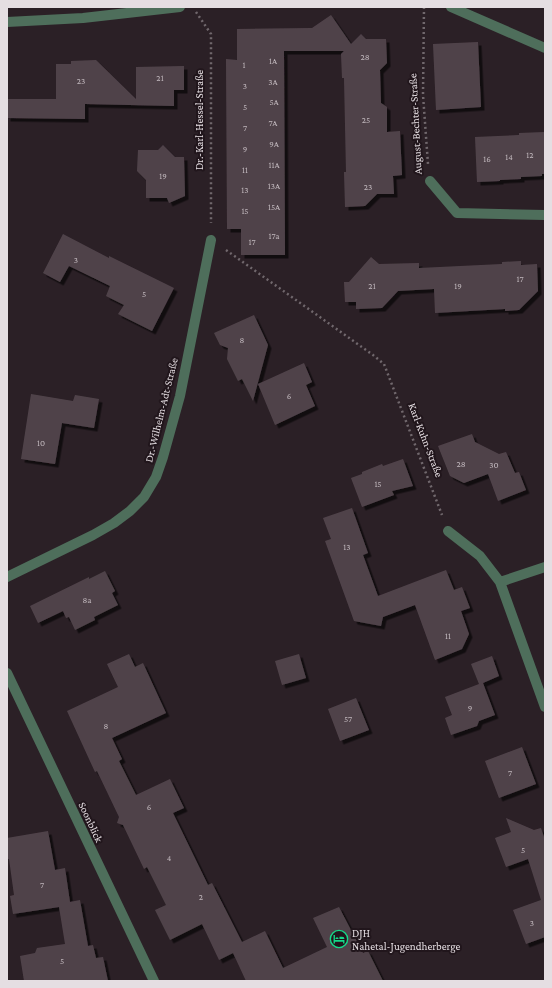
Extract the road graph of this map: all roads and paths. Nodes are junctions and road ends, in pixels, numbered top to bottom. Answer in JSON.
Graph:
{"nodes":[{"id":1,"x":180,"y":7,"type":"edge"},
{"id":2,"x":192,"y":7,"type":"edge"},
{"id":3,"x":424,"y":7,"type":"edge"},
{"id":4,"x":451,"y":7,"type":"edge"},
{"id":5,"x":7,"y":22,"type":"edge"},
{"id":6,"x":545,"y":48,"type":"edge"},
{"id":7,"x":430,"y":181,"type":"joint"},
{"id":8,"x":545,"y":215,"type":"edge"},
{"id":9,"x":211,"y":240,"type":"junction"},
{"id":10,"x":448,"y":531,"type":"joint"},
{"id":11,"x":545,"y":567,"type":"edge"},
{"id":12,"x":7,"y":577,"type":"edge"},
{"id":13,"x":500,"y":582,"type":"junction"},
{"id":14,"x":7,"y":673,"type":"edge"},
{"id":15,"x":545,"y":707,"type":"edge"},
{"id":16,"x":154,"y":981,"type":"edge"}],
"edges":[{"from":1,"to":5,"type":"street"},
{"from":2,"to":9,"type":"path","name":"Dr.-Karl-Hessel-Straße"},
{"from":3,"to":7,"type":"path","name":"August-Bechter-Straße"},
{"from":4,"to":6,"type":"street"},
{"from":7,"to":8,"type":"street","name":"August-Bechter-Straße"},
{"from":9,"to":10,"type":"path","name":"Karl-Kuhn-Straße"},
{"from":9,"to":12,"type":"street","name":"Dr.-Wilhelm-Adt-Straße"},
{"from":10,"to":13,"type":"street"},
{"from":11,"to":13,"type":"street"},
{"from":13,"to":15,"type":"street"},
{"from":14,"to":16,"type":"street","name":"Soonblick"}]}
